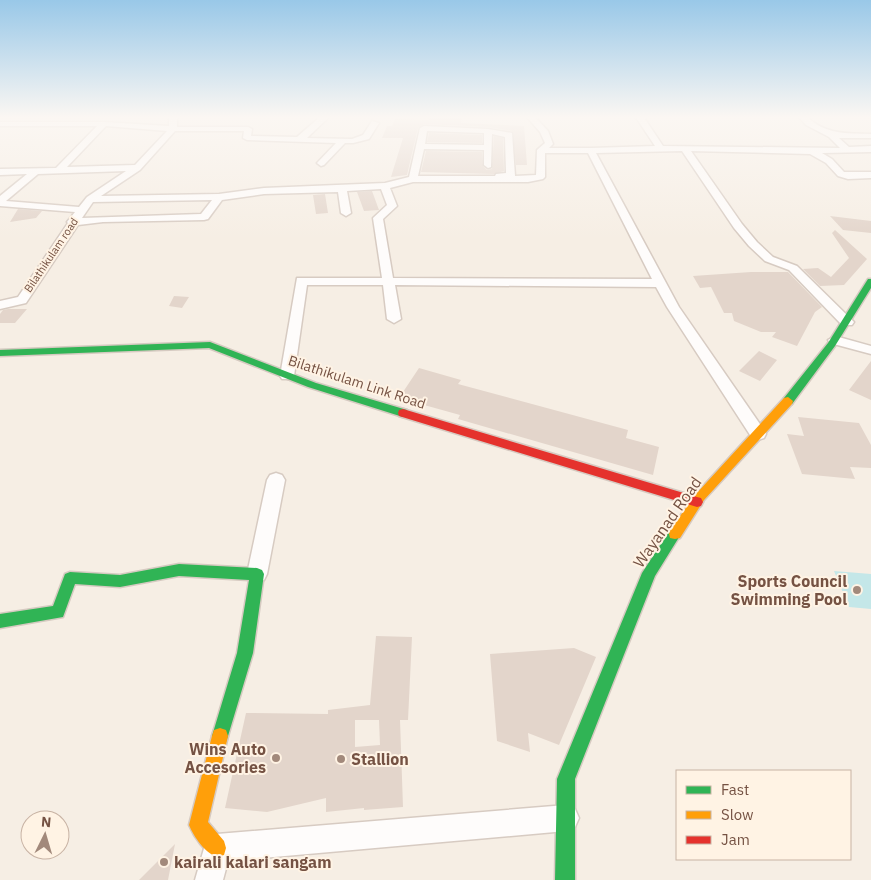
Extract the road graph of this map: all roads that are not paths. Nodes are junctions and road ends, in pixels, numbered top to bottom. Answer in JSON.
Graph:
{"nodes":[{"id":1,"x":72,"y":157,"type":"edge"},
{"id":2,"x":146,"y":157,"type":"edge"},
{"id":3,"x":326,"y":157,"type":"edge"},
{"id":4,"x":417,"y":157,"type":"edge"},
{"id":5,"x":488,"y":157,"type":"edge"},
{"id":6,"x":511,"y":157,"type":"edge"},
{"id":7,"x":541,"y":157,"type":"edge"},
{"id":8,"x":594,"y":157,"type":"edge"},
{"id":9,"x":691,"y":157,"type":"edge"},
{"id":10,"x":822,"y":157,"type":"edge"},
{"id":11,"x":320,"y":163,"type":"dead end"},
{"id":12,"x":488,"y":165,"type":"dead end"},
{"id":13,"x":137,"y":168,"type":"junction"},
{"id":14,"x":59,"y":170,"type":"junction"},
{"id":15,"x":36,"y":171,"type":"junction"},
{"id":16,"x":0,"y":172,"type":"edge"},
{"id":17,"x":871,"y":175,"type":"edge"},
{"id":18,"x":413,"y":176,"type":"junction"},
{"id":19,"x":385,"y":186,"type":"junction"},
{"id":20,"x":342,"y":189,"type":"junction"},
{"id":21,"x":220,"y":196,"type":"junction"},
{"id":22,"x":90,"y":199,"type":"junction"},
{"id":23,"x":0,"y":202,"type":"edge"},
{"id":24,"x":82,"y":210,"type":"junction"},
{"id":25,"x":346,"y":213,"type":"dead end"},
{"id":26,"x":72,"y":222,"type":"junction"},
{"id":27,"x":871,"y":281,"type":"edge"},
{"id":28,"x":388,"y":282,"type":"junction"},
{"id":29,"x":661,"y":283,"type":"junction"},
{"id":30,"x":0,"y":305,"type":"edge"},
{"id":31,"x":394,"y":319,"type":"dead end"},
{"id":32,"x":847,"y":322,"type":"junction"},
{"id":33,"x":835,"y":340,"type":"junction"},
{"id":34,"x":871,"y":350,"type":"edge"},
{"id":35,"x":0,"y":353,"type":"edge"},
{"id":36,"x":287,"y":376,"type":"junction"},
{"id":37,"x":758,"y":434,"type":"junction"},
{"id":38,"x":276,"y":480,"type":"dead end"},
{"id":39,"x":697,"y":502,"type":"junction"},
{"id":40,"x":257,"y":574,"type":"junction"},
{"id":41,"x":0,"y":621,"type":"edge"},
{"id":42,"x":566,"y":818,"type":"junction"},
{"id":43,"x":217,"y":848,"type":"junction"},
{"id":44,"x":208,"y":880,"type":"edge"},
{"id":45,"x":565,"y":880,"type":"edge"}],
"edges":[{"from":1,"to":14,"type":"street"},
{"from":2,"to":13,"type":"street"},
{"from":3,"to":11,"type":"street"},
{"from":4,"to":18,"type":"street"},
{"from":5,"to":12,"type":"street"},
{"from":6,"to":18,"type":"street"},
{"from":7,"to":18,"type":"street"},
{"from":8,"to":29,"type":"street"},
{"from":9,"to":32,"type":"street"},
{"from":10,"to":17,"type":"street"},
{"from":13,"to":14,"type":"street"},
{"from":13,"to":22,"type":"street"},
{"from":14,"to":15,"type":"street"},
{"from":15,"to":16,"type":"street"},
{"from":15,"to":23,"type":"street","name":"Bilathikulam road"},
{"from":18,"to":19,"type":"street"},
{"from":19,"to":20,"type":"street"},
{"from":19,"to":28,"type":"street"},
{"from":20,"to":21,"type":"street"},
{"from":20,"to":25,"type":"street"},
{"from":21,"to":22,"type":"street"},
{"from":21,"to":26,"type":"street"},
{"from":22,"to":24,"type":"street"},
{"from":23,"to":24,"type":"street","name":"Bilathikulam road"},
{"from":24,"to":26,"type":"street","name":"Bilathikulam road"},
{"from":26,"to":30,"type":"street","name":"Bilathikulam road"},
{"from":27,"to":32,"type":"street","name":"Wayanad Road"},
{"from":28,"to":29,"type":"street"},
{"from":28,"to":31,"type":"street"},
{"from":28,"to":36,"type":"street"},
{"from":29,"to":37,"type":"street"},
{"from":32,"to":33,"type":"street","name":"Wayanad Road"},
{"from":33,"to":34,"type":"street"},
{"from":33,"to":37,"type":"street","name":"Wayanad Road"},
{"from":35,"to":36,"type":"street","name":"Bilathikulam Link Road"},
{"from":36,"to":39,"type":"street","name":"Bilathikulam Link Road"},
{"from":37,"to":39,"type":"street","name":"Wayanad Road"},
{"from":38,"to":40,"type":"street"},
{"from":39,"to":42,"type":"street","name":"Wayanad Road"},
{"from":40,"to":41,"type":"street"},
{"from":40,"to":43,"type":"street"},
{"from":42,"to":43,"type":"street"},
{"from":42,"to":45,"type":"street","name":"Wayanad Road"},
{"from":43,"to":44,"type":"street"}]}
